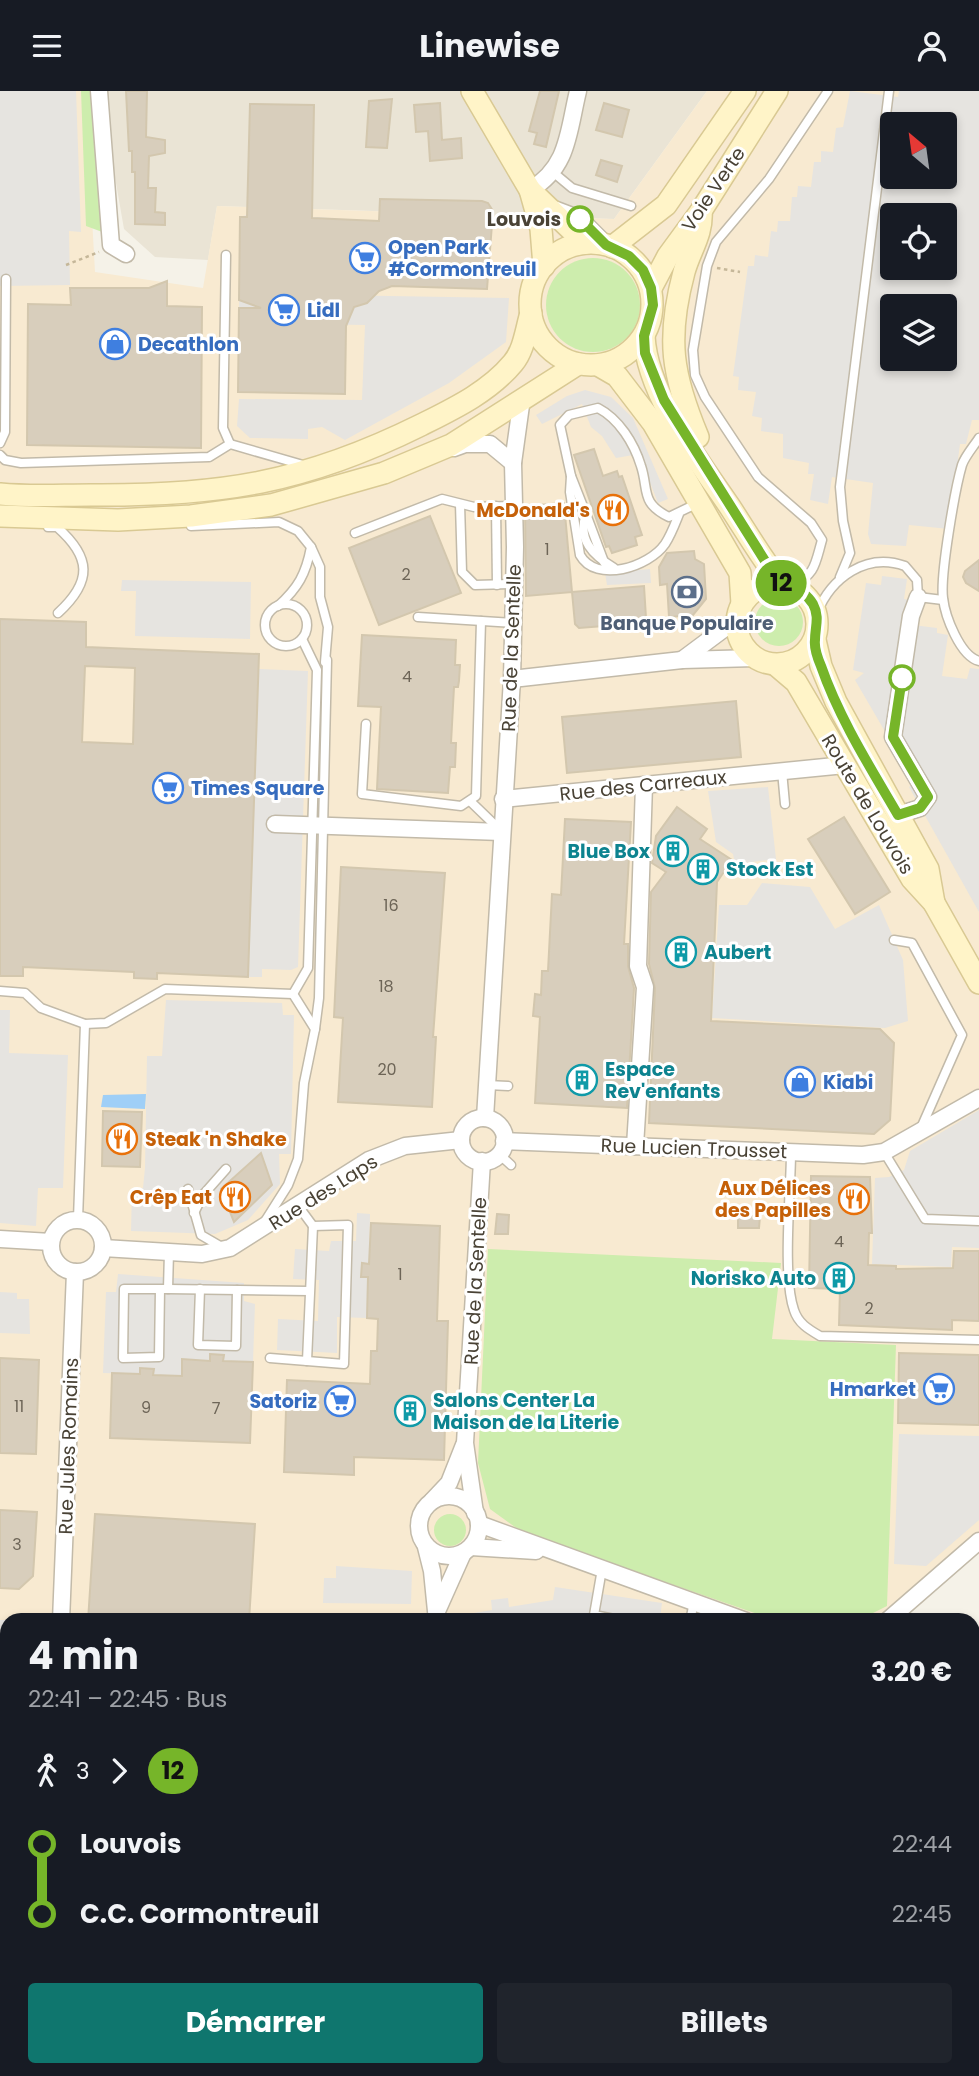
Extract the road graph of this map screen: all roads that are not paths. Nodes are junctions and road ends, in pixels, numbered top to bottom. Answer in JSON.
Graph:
{"nodes":[{"id":1,"x":99,"y":91,"type":"edge"},
{"id":2,"x":472,"y":91,"type":"edge"},
{"id":3,"x":578,"y":91,"type":"edge"},
{"id":4,"x":745,"y":91,"type":"edge"},
{"id":5,"x":777,"y":91,"type":"edge"},
{"id":6,"x":828,"y":91,"type":"edge"},
{"id":7,"x":889,"y":91,"type":"edge"},
{"id":8,"x":554,"y":173,"type":"junction"},
{"id":9,"x":530,"y":190,"type":"junction"},
{"id":10,"x":631,"y":206,"type":"dead end"},
{"id":11,"x":701,"y":211,"type":"junction"},
{"id":12,"x":601,"y":245,"type":"junction"},
{"id":13,"x":126,"y":254,"type":"dead end"},
{"id":14,"x":226,"y":255,"type":"dead end"},
{"id":15,"x":544,"y":266,"type":"junction"},
{"id":16,"x":6,"y":279,"type":"dead end"},
{"id":17,"x":651,"y":288,"type":"junction"},
{"id":18,"x":531,"y":313,"type":"junction"},
{"id":19,"x":644,"y":336,"type":"junction"},
{"id":20,"x":588,"y":365,"type":"junction"},
{"id":21,"x":522,"y":398,"type":"junction"},
{"id":22,"x":979,"y":438,"type":"edge"},
{"id":23,"x":0,"y":443,"type":"edge"},
{"id":24,"x":230,"y":444,"type":"junction"},
{"id":25,"x":0,"y":455,"type":"edge"},
{"id":26,"x":696,"y":456,"type":"junction"},
{"id":27,"x":513,"y":464,"type":"junction"},
{"id":28,"x":323,"y":468,"type":"junction"},
{"id":29,"x":384,"y":473,"type":"junction"},
{"id":30,"x":571,"y":476,"type":"junction"},
{"id":31,"x":0,"y":494,"type":"edge"},
{"id":32,"x":701,"y":502,"type":"junction"},
{"id":33,"x":460,"y":504,"type":"junction"},
{"id":34,"x":496,"y":506,"type":"junction"},
{"id":35,"x":514,"y":506,"type":"junction"},
{"id":36,"x":679,"y":514,"type":"junction"},
{"id":37,"x":0,"y":516,"type":"edge"},
{"id":38,"x":118,"y":520,"type":"junction"},
{"id":39,"x":0,"y":525,"type":"edge"},
{"id":40,"x":355,"y":533,"type":"dead end"},
{"id":41,"x":311,"y":547,"type":"junction"},
{"id":42,"x":617,"y":569,"type":"junction"},
{"id":43,"x":840,"y":576,"type":"junction"},
{"id":44,"x":514,"y":584,"type":"junction"},
{"id":45,"x":497,"y":585,"type":"junction"},
{"id":46,"x":787,"y":585,"type":"junction"},
{"id":47,"x":918,"y":597,"type":"junction"},
{"id":48,"x":943,"y":600,"type":"junction"},
{"id":49,"x":278,"y":606,"type":"junction"},
{"id":50,"x":739,"y":611,"type":"junction"},
{"id":51,"x":58,"y":613,"type":"dead end"},
{"id":52,"x":817,"y":613,"type":"junction"},
{"id":53,"x":418,"y":617,"type":"dead end"},
{"id":54,"x":481,"y":621,"type":"junction"},
{"id":55,"x":513,"y":623,"type":"junction"},
{"id":56,"x":302,"y":639,"type":"junction"},
{"id":57,"x":815,"y":640,"type":"junction"},
{"id":58,"x":755,"y":658,"type":"junction"},
{"id":59,"x":327,"y":660,"type":"junction"},
{"id":60,"x":682,"y":660,"type":"junction"},
{"id":61,"x":979,"y":661,"type":"edge"},
{"id":62,"x":776,"y":664,"type":"junction"},
{"id":63,"x":317,"y":670,"type":"junction"},
{"id":64,"x":512,"y":679,"type":"junction"},
{"id":65,"x":366,"y":725,"type":"dead end"},
{"id":66,"x":845,"y":765,"type":"junction"},
{"id":67,"x":782,"y":771,"type":"junction"},
{"id":68,"x":644,"y":785,"type":"junction"},
{"id":69,"x":503,"y":799,"type":"junction"},
{"id":70,"x":471,"y":802,"type":"junction"},
{"id":71,"x":785,"y":804,"type":"dead end"},
{"id":72,"x":898,"y":815,"type":"junction"},
{"id":73,"x":275,"y":824,"type":"dead end"},
{"id":74,"x":318,"y":826,"type":"junction"},
{"id":75,"x":501,"y":832,"type":"junction"},
{"id":76,"x":934,"y":903,"type":"junction"},
{"id":77,"x":894,"y":940,"type":"dead end"},
{"id":78,"x":979,"y":983,"type":"edge"},
{"id":79,"x":0,"y":991,"type":"edge"},
{"id":80,"x":293,"y":994,"type":"junction"},
{"id":81,"x":85,"y":1024,"type":"junction"},
{"id":82,"x":315,"y":1030,"type":"junction"},
{"id":83,"x":487,"y":1085,"type":"junction"},
{"id":84,"x":508,"y":1086,"type":"dead end"},
{"id":85,"x":979,"y":1098,"type":"edge"},
{"id":86,"x":485,"y":1118,"type":"junction"},
{"id":87,"x":919,"y":1132,"type":"junction"},
{"id":88,"x":461,"y":1140,"type":"junction"},
{"id":89,"x":635,"y":1146,"type":"junction"},
{"id":90,"x":791,"y":1152,"type":"junction"},
{"id":91,"x":884,"y":1152,"type":"junction"},
{"id":92,"x":505,"y":1153,"type":"junction"},
{"id":93,"x":482,"y":1161,"type":"junction"},
{"id":94,"x":226,"y":1169,"type":"dead end"},
{"id":95,"x":188,"y":1189,"type":"dead end"},
{"id":96,"x":299,"y":1207,"type":"junction"},
{"id":97,"x":193,"y":1216,"type":"junction"},
{"id":98,"x":78,"y":1219,"type":"junction"},
{"id":99,"x":979,"y":1221,"type":"edge"},
{"id":100,"x":313,"y":1226,"type":"junction"},
{"id":101,"x":260,"y":1230,"type":"junction"},
{"id":102,"x":0,"y":1239,"type":"edge"},
{"id":103,"x":51,"y":1242,"type":"junction"},
{"id":104,"x":103,"y":1248,"type":"junction"},
{"id":105,"x":230,"y":1248,"type":"junction"},
{"id":106,"x":169,"y":1252,"type":"junction"},
{"id":107,"x":75,"y":1272,"type":"junction"},
{"id":108,"x":164,"y":1289,"type":"junction"},
{"id":109,"x":200,"y":1289,"type":"junction"},
{"id":110,"x":237,"y":1290,"type":"junction"},
{"id":111,"x":309,"y":1291,"type":"junction"},
{"id":112,"x":979,"y":1340,"type":"edge"},
{"id":113,"x":271,"y":1358,"type":"dead end"},
{"id":114,"x":307,"y":1361,"type":"junction"},
{"id":115,"x":465,"y":1443,"type":"junction"},
{"id":116,"x":430,"y":1503,"type":"junction"},
{"id":117,"x":477,"y":1518,"type":"junction"},
{"id":118,"x":979,"y":1541,"type":"edge"},
{"id":119,"x":426,"y":1547,"type":"junction"},
{"id":120,"x":467,"y":1550,"type":"junction"},
{"id":121,"x":560,"y":1553,"type":"junction"},
{"id":122,"x":602,"y":1569,"type":"junction"},
{"id":123,"x":694,"y":1602,"type":"junction"},
{"id":124,"x":61,"y":1613,"type":"edge"},
{"id":125,"x":437,"y":1613,"type":"edge"},
{"id":126,"x":438,"y":1613,"type":"edge"},
{"id":127,"x":594,"y":1613,"type":"edge"},
{"id":128,"x":692,"y":1613,"type":"edge"},
{"id":129,"x":724,"y":1613,"type":"edge"},
{"id":130,"x":896,"y":1613,"type":"edge"}],
"edges":[{"from":1,"to":13,"type":"street"},
{"from":2,"to":9,"type":"main road"},
{"from":3,"to":8,"type":"street"},
{"from":4,"to":12,"type":"main road","name":"Voie Verte"},
{"from":5,"to":11,"type":"main road","name":"Voie Verte"},
{"from":6,"to":46,"type":"lane"},
{"from":7,"to":43,"type":"lane"},
{"from":8,"to":9,"type":"street"},
{"from":8,"to":10,"type":"lane"},
{"from":9,"to":12,"type":"main road"},
{"from":9,"to":15,"type":"main road"},
{"from":11,"to":17,"type":"main road","name":"Voie Verte"},
{"from":11,"to":26,"type":"main road"},
{"from":12,"to":15,"type":"main road"},
{"from":12,"to":17,"type":"main road"},
{"from":14,"to":24,"type":"lane"},
{"from":15,"to":18,"type":"main road"},
{"from":16,"to":23,"type":"lane"},
{"from":17,"to":19,"type":"main road"},
{"from":18,"to":20,"type":"main road"},
{"from":18,"to":28,"type":"main road"},
{"from":19,"to":20,"type":"main road"},
{"from":19,"to":26,"type":"main road"},
{"from":20,"to":21,"type":"main road"},
{"from":20,"to":32,"type":"main road"},
{"from":21,"to":27,"type":"street","name":"Rue de la Sentelle"},
{"from":21,"to":29,"type":"main road"},
{"from":22,"to":48,"type":"lane"},
{"from":24,"to":25,"type":"lane"},
{"from":24,"to":28,"type":"lane"},
{"from":26,"to":46,"type":"main road"},
{"from":27,"to":29,"type":"street"},
{"from":27,"to":35,"type":"street","name":"Rue de la Sentelle"},
{"from":28,"to":31,"type":"main road"},
{"from":29,"to":38,"type":"main road"},
{"from":30,"to":36,"type":"lane"},
{"from":30,"to":42,"type":"lane"},
{"from":30,"to":42,"type":"lane"},
{"from":32,"to":36,"type":"lane"},
{"from":32,"to":50,"type":"main road"},
{"from":33,"to":34,"type":"lane"},
{"from":33,"to":40,"type":"lane"},
{"from":33,"to":45,"type":"lane"},
{"from":34,"to":35,"type":"lane"},
{"from":34,"to":45,"type":"lane"},
{"from":35,"to":44,"type":"street","name":"Rue de la Sentelle"},
{"from":36,"to":42,"type":"lane"},
{"from":37,"to":38,"type":"main road"},
{"from":38,"to":41,"type":"lane"},
{"from":39,"to":51,"type":"lane"},
{"from":41,"to":49,"type":"lane"},
{"from":41,"to":59,"type":"lane"},
{"from":43,"to":47,"type":"lane"},
{"from":43,"to":52,"type":"lane"},
{"from":44,"to":45,"type":"lane"},
{"from":44,"to":55,"type":"street","name":"Rue de la Sentelle"},
{"from":46,"to":50,"type":"main road"},
{"from":46,"to":52,"type":"main road"},
{"from":47,"to":48,"type":"lane"},
{"from":47,"to":72,"type":"street"},
{"from":48,"to":61,"type":"lane"},
{"from":49,"to":56,"type":"lane"},
{"from":49,"to":56,"type":"lane"},
{"from":50,"to":58,"type":"main road"},
{"from":50,"to":60,"type":"street"},
{"from":52,"to":57,"type":"main road"},
{"from":53,"to":54,"type":"lane"},
{"from":54,"to":55,"type":"lane"},
{"from":54,"to":70,"type":"lane"},
{"from":55,"to":64,"type":"street","name":"Rue de la Sentelle"},
{"from":56,"to":63,"type":"lane"},
{"from":57,"to":62,"type":"main road"},
{"from":57,"to":72,"type":"main road","name":"Route de Louvois"},
{"from":58,"to":60,"type":"street"},
{"from":58,"to":62,"type":"main road"},
{"from":59,"to":63,"type":"lane"},
{"from":59,"to":74,"type":"lane"},
{"from":60,"to":64,"type":"street"},
{"from":62,"to":66,"type":"main road","name":"Route de Louvois"},
{"from":63,"to":74,"type":"lane"},
{"from":64,"to":69,"type":"street","name":"Rue de la Sentelle"},
{"from":65,"to":70,"type":"lane"},
{"from":66,"to":67,"type":"street","name":"Rue des Carreaux"},
{"from":66,"to":76,"type":"main road","name":"Route de Louvois"},
{"from":67,"to":68,"type":"street","name":"Rue des Carreaux"},
{"from":67,"to":71,"type":"lane"},
{"from":68,"to":69,"type":"street","name":"Rue des Carreaux"},
{"from":68,"to":89,"type":"street"},
{"from":69,"to":75,"type":"street","name":"Rue de la Sentelle"},
{"from":70,"to":75,"type":"lane"},
{"from":72,"to":76,"type":"main road","name":"Route de Louvois"},
{"from":73,"to":74,"type":"street"},
{"from":74,"to":75,"type":"street"},
{"from":74,"to":80,"type":"lane"},
{"from":74,"to":82,"type":"lane"},
{"from":75,"to":83,"type":"street","name":"Rue de la Sentelle"},
{"from":76,"to":78,"type":"main road","name":"Route de Louvois"},
{"from":77,"to":87,"type":"lane"},
{"from":79,"to":81,"type":"lane"},
{"from":80,"to":81,"type":"lane"},
{"from":80,"to":82,"type":"lane"},
{"from":81,"to":98,"type":"lane"},
{"from":82,"to":101,"type":"lane"},
{"from":83,"to":84,"type":"lane"},
{"from":83,"to":86,"type":"street","name":"Rue de la Sentelle"},
{"from":85,"to":87,"type":"street","name":"Rue Lucien Trousset"},
{"from":86,"to":88,"type":"street"},
{"from":86,"to":92,"type":"street"},
{"from":87,"to":91,"type":"street","name":"Rue Lucien Trousset"},
{"from":88,"to":93,"type":"street"},
{"from":88,"to":96,"type":"street","name":"Rue des Laps"},
{"from":89,"to":90,"type":"street","name":"Rue Lucien Trousset"},
{"from":89,"to":92,"type":"street","name":"Rue Lucien Trousset"},
{"from":90,"to":91,"type":"street","name":"Rue Lucien Trousset"},
{"from":90,"to":112,"type":"lane"},
{"from":91,"to":99,"type":"lane"},
{"from":92,"to":93,"type":"street"},
{"from":93,"to":115,"type":"street","name":"Rue de la Sentelle"},
{"from":94,"to":97,"type":"lane"},
{"from":95,"to":97,"type":"lane"},
{"from":96,"to":100,"type":"lane"},
{"from":96,"to":101,"type":"street","name":"Rue des Laps"},
{"from":97,"to":105,"type":"lane"},
{"from":98,"to":103,"type":"street"},
{"from":98,"to":104,"type":"street"},
{"from":100,"to":111,"type":"lane"},
{"from":100,"to":114,"type":"lane"},
{"from":101,"to":105,"type":"street","name":"Rue des Laps"},
{"from":102,"to":103,"type":"street"},
{"from":103,"to":107,"type":"street"},
{"from":104,"to":106,"type":"street","name":"Rue des Laps"},
{"from":104,"to":107,"type":"street"},
{"from":105,"to":106,"type":"street","name":"Rue des Laps"},
{"from":106,"to":108,"type":"lane"},
{"from":107,"to":124,"type":"street","name":"Rue Jules Romains"},
{"from":108,"to":108,"type":"lane"},
{"from":108,"to":109,"type":"lane"},
{"from":109,"to":110,"type":"lane"},
{"from":109,"to":110,"type":"lane"},
{"from":110,"to":111,"type":"lane"},
{"from":111,"to":114,"type":"lane"},
{"from":113,"to":114,"type":"lane"},
{"from":115,"to":116,"type":"street","name":"Rue de la Sentelle"},
{"from":115,"to":117,"type":"street","name":"Rue de la Sentelle"},
{"from":116,"to":117,"type":"street"},
{"from":116,"to":119,"type":"street"},
{"from":117,"to":120,"type":"street"},
{"from":117,"to":121,"type":"street"},
{"from":118,"to":130,"type":"street"},
{"from":119,"to":120,"type":"street"},
{"from":119,"to":125,"type":"street"},
{"from":120,"to":121,"type":"street"},
{"from":120,"to":126,"type":"street"},
{"from":121,"to":122,"type":"street"},
{"from":122,"to":123,"type":"street"},
{"from":122,"to":127,"type":"lane"},
{"from":123,"to":128,"type":"lane"},
{"from":123,"to":129,"type":"street"}]}
